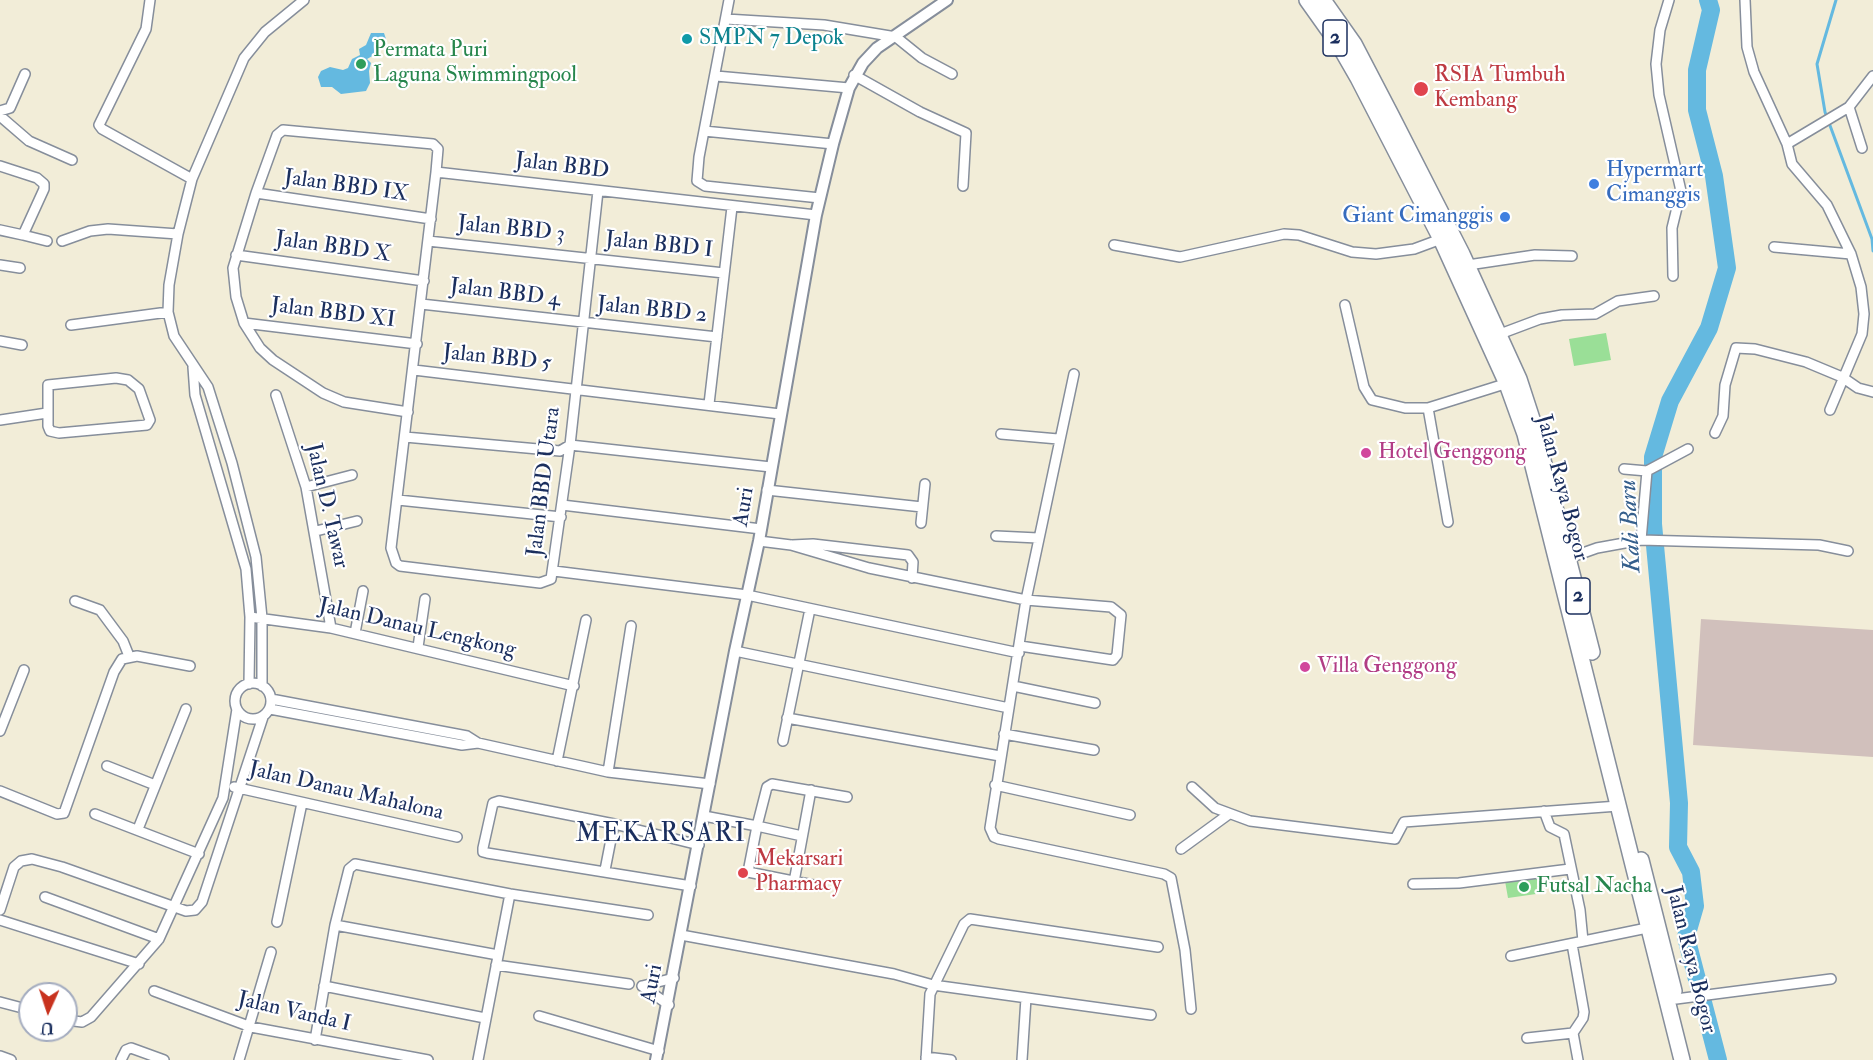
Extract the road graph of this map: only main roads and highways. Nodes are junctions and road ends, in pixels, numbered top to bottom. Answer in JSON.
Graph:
{"nodes":[{"id":1,"x":1307,"y":0,"type":"edge"},
{"id":2,"x":1323,"y":0,"type":"edge"},
{"id":3,"x":1385,"y":118,"type":"junction"},
{"id":4,"x":1513,"y":381,"type":"junction"},
{"id":5,"x":1676,"y":1020,"type":"junction"},
{"id":6,"x":1682,"y":1060,"type":"edge"},
{"id":7,"x":1693,"y":1060,"type":"edge"}],
"edges":[{"from":1,"to":3,"type":"highway","name":"Jalan Raya Bogor","number":"2"},
{"from":2,"to":3,"type":"highway","name":"Jalan Raya Bogor","number":"2"},
{"from":3,"to":4,"type":"highway","name":"Jalan Raya Bogor","number":"2"},
{"from":3,"to":4,"type":"highway","name":"Jalan Raya Bogor","number":"2"},
{"from":4,"to":5,"type":"highway","name":"Jalan Raya Bogor","number":"2"},
{"from":4,"to":5,"type":"highway","name":"Jalan Raya Bogor","number":"2"},
{"from":5,"to":6,"type":"highway","name":"Jalan Raya Bogor","number":"2"},
{"from":5,"to":7,"type":"highway","name":"Jalan Raya Bogor","number":"2"}]}
